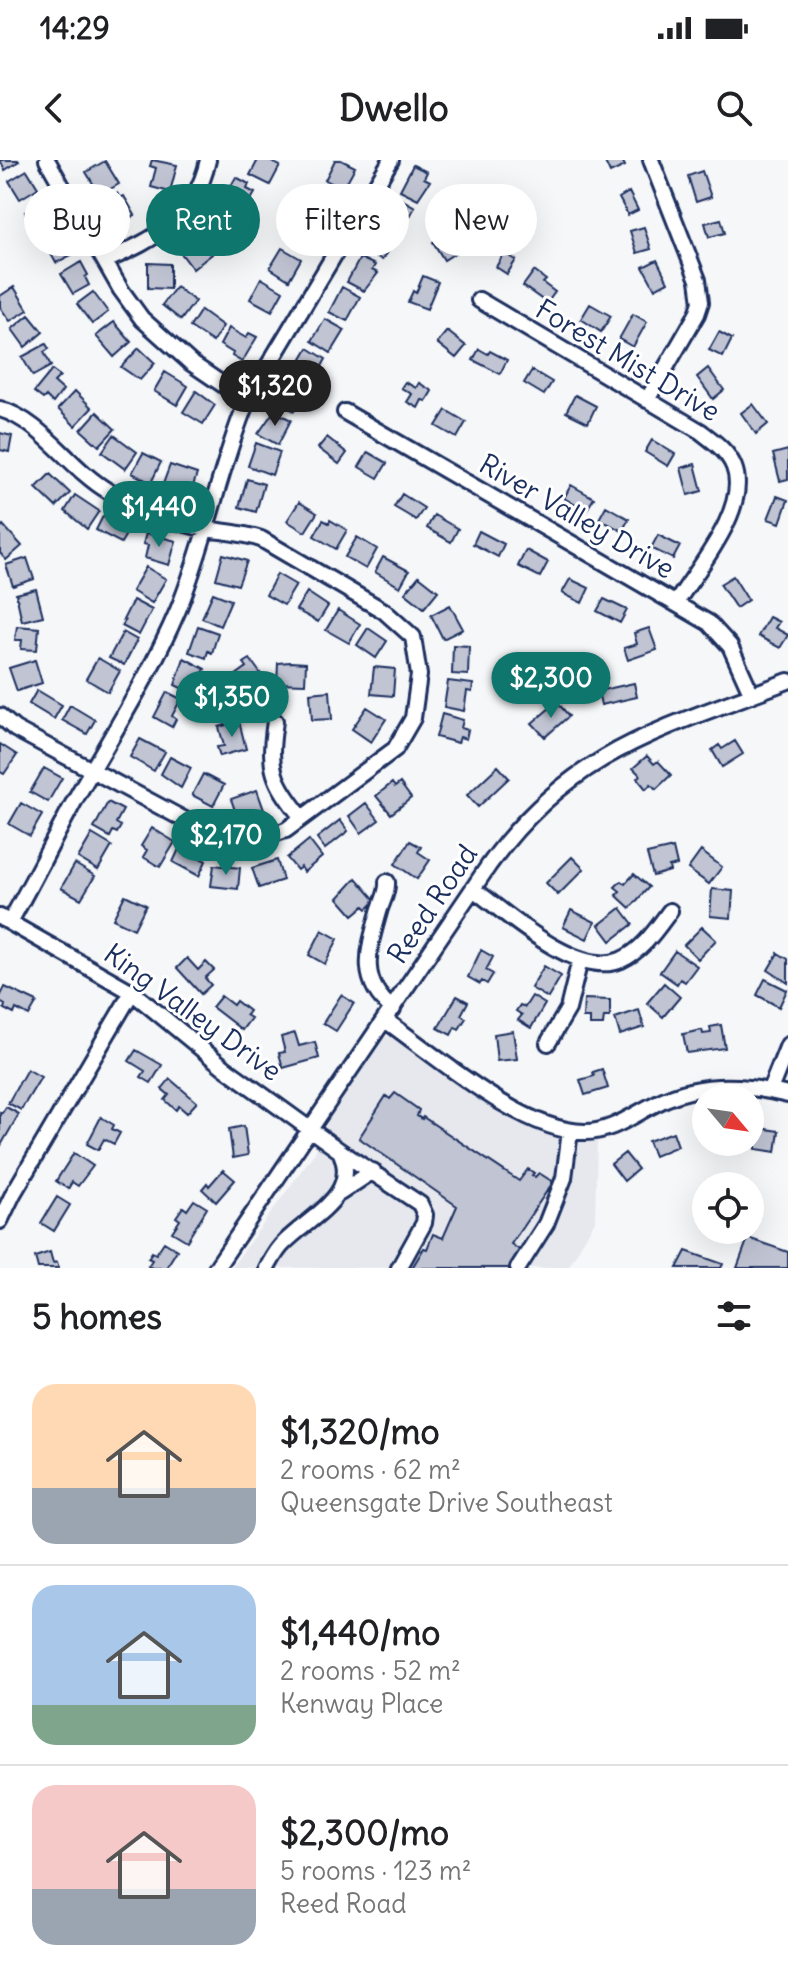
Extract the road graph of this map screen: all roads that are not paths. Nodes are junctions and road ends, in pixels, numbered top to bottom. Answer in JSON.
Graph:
{"nodes":[{"id":1,"x":47,"y":160,"type":"edge"},
{"id":2,"x":208,"y":160,"type":"edge"},
{"id":3,"x":391,"y":160,"type":"edge"},
{"id":4,"x":651,"y":160,"type":"edge"},
{"id":5,"x":105,"y":261,"type":"junction"},
{"id":6,"x":479,"y":300,"type":"dead end"},
{"id":7,"x":647,"y":400,"type":"junction"},
{"id":8,"x":247,"y":401,"type":"junction"},
{"id":9,"x":0,"y":409,"type":"edge"},
{"id":10,"x":345,"y":412,"type":"dead end"},
{"id":11,"x":206,"y":529,"type":"junction"},
{"id":12,"x":676,"y":603,"type":"junction"},
{"id":13,"x":788,"y":681,"type":"edge"},
{"id":14,"x":752,"y":695,"type":"junction"},
{"id":15,"x":0,"y":716,"type":"edge"},
{"id":16,"x":275,"y":721,"type":"dead end"},
{"id":17,"x":93,"y":770,"type":"junction"},
{"id":18,"x":302,"y":818,"type":"junction"},
{"id":19,"x":387,"y":882,"type":"dead end"},
{"id":20,"x":473,"y":889,"type":"junction"},
{"id":21,"x":670,"y":911,"type":"dead end"},
{"id":22,"x":5,"y":920,"type":"edge"},
{"id":23,"x":580,"y":960,"type":"junction"},
{"id":24,"x":132,"y":992,"type":"junction"},
{"id":25,"x":389,"y":1014,"type":"junction"},
{"id":26,"x":548,"y":1043,"type":"dead end"},
{"id":27,"x":788,"y":1045,"type":"edge"},
{"id":28,"x":770,"y":1090,"type":"junction"},
{"id":29,"x":788,"y":1095,"type":"edge"},
{"id":30,"x":310,"y":1129,"type":"junction"},
{"id":31,"x":570,"y":1131,"type":"junction"},
{"id":32,"x":340,"y":1151,"type":"junction"},
{"id":33,"x":373,"y":1171,"type":"junction"},
{"id":34,"x":339,"y":1194,"type":"junction"},
{"id":35,"x":0,"y":1221,"type":"edge"},
{"id":36,"x":216,"y":1268,"type":"edge"},
{"id":37,"x":267,"y":1268,"type":"edge"},
{"id":38,"x":399,"y":1268,"type":"edge"},
{"id":39,"x":518,"y":1268,"type":"edge"}],
"edges":[{"from":1,"to":5,"type":"street"},
{"from":2,"to":5,"type":"street"},
{"from":3,"to":8,"type":"street"},
{"from":4,"to":7,"type":"street"},
{"from":5,"to":8,"type":"street"},
{"from":6,"to":7,"type":"street","name":"Forest Mist Drive"},
{"from":7,"to":12,"type":"street","name":"Forest Mist Drive"},
{"from":8,"to":11,"type":"street"},
{"from":9,"to":11,"type":"street"},
{"from":10,"to":12,"type":"street","name":"River Valley Drive"},
{"from":11,"to":17,"type":"street"},
{"from":11,"to":18,"type":"street"},
{"from":12,"to":14,"type":"street","name":"River Valley Drive"},
{"from":13,"to":14,"type":"street","name":"Reed Road"},
{"from":14,"to":20,"type":"street","name":"Reed Road"},
{"from":15,"to":17,"type":"street"},
{"from":16,"to":18,"type":"street"},
{"from":17,"to":18,"type":"street"},
{"from":17,"to":22,"type":"street"},
{"from":19,"to":25,"type":"street"},
{"from":20,"to":23,"type":"street"},
{"from":20,"to":25,"type":"street","name":"Reed Road"},
{"from":21,"to":23,"type":"street"},
{"from":22,"to":24,"type":"street","name":"King Valley Drive"},
{"from":23,"to":26,"type":"street"},
{"from":24,"to":30,"type":"street","name":"King Valley Drive"},
{"from":24,"to":35,"type":"street"},
{"from":25,"to":30,"type":"street","name":"Reed Road"},
{"from":25,"to":31,"type":"street"},
{"from":27,"to":28,"type":"street"},
{"from":28,"to":29,"type":"street"},
{"from":28,"to":31,"type":"street"},
{"from":30,"to":32,"type":"street","name":"King Valley Drive"},
{"from":30,"to":36,"type":"street","name":"Reed Road"},
{"from":31,"to":39,"type":"street"},
{"from":32,"to":33,"type":"street","name":"King Valley Drive"},
{"from":32,"to":34,"type":"street"},
{"from":33,"to":34,"type":"street"},
{"from":33,"to":38,"type":"street","name":"King Valley Drive"},
{"from":34,"to":37,"type":"street"}]}
